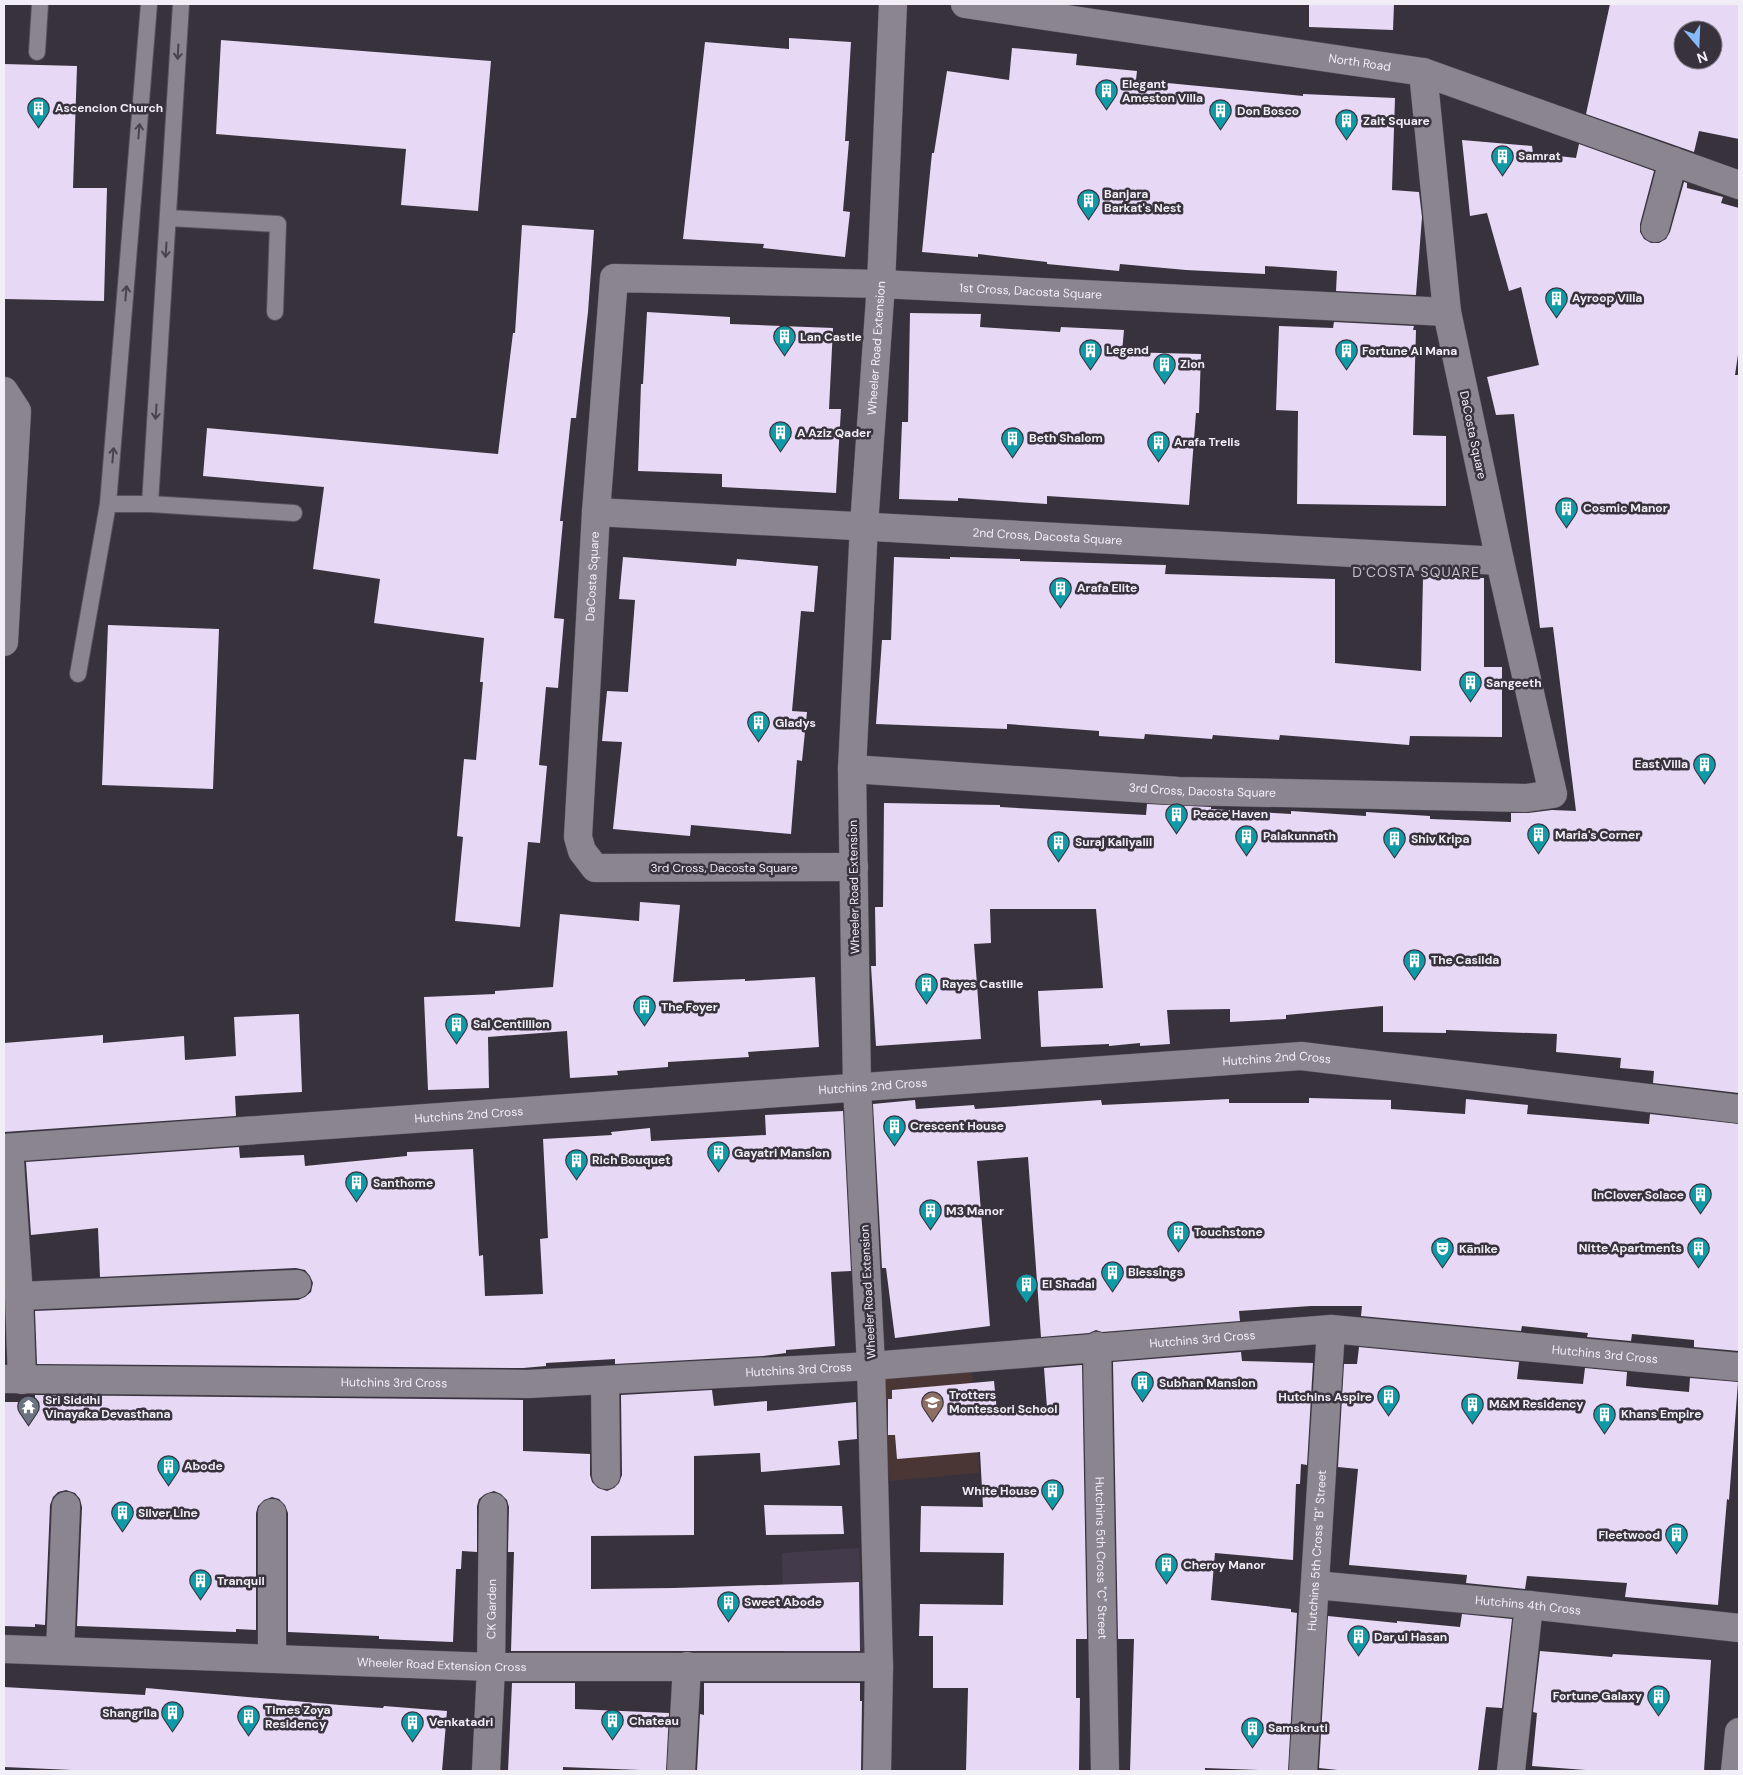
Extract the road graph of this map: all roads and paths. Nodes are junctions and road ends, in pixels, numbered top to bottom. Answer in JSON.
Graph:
{"nodes":[{"id":1,"x":40,"y":4,"type":"edge"},
{"id":2,"x":149,"y":4,"type":"edge"},
{"id":3,"x":181,"y":4,"type":"edge"},
{"id":4,"x":893,"y":4,"type":"edge"},
{"id":5,"x":965,"y":4,"type":"edge"},
{"id":6,"x":37,"y":52,"type":"dead end"},
{"id":7,"x":1423,"y":72,"type":"junction"},
{"id":8,"x":1673,"y":161,"type":"junction"},
{"id":9,"x":1739,"y":185,"type":"edge"},
{"id":10,"x":168,"y":218,"type":"junction"},
{"id":11,"x":1655,"y":228,"type":"dead end"},
{"id":12,"x":614,"y":278,"type":"joint"},
{"id":13,"x":881,"y":284,"type":"junction"},
{"id":14,"x":275,"y":312,"type":"dead end"},
{"id":15,"x":1447,"y":312,"type":"junction"},
{"id":16,"x":4,"y":391,"type":"edge"},
{"id":17,"x":108,"y":504,"type":"junction"},
{"id":18,"x":150,"y":504,"type":"junction"},
{"id":19,"x":596,"y":512,"type":"junction"},
{"id":20,"x":294,"y":513,"type":"dead end"},
{"id":21,"x":864,"y":525,"type":"junction"},
{"id":22,"x":1500,"y":561,"type":"junction"},
{"id":23,"x":4,"y":642,"type":"edge"},
{"id":24,"x":78,"y":674,"type":"dead end"},
{"id":25,"x":852,"y":769,"type":"junction"},
{"id":26,"x":1553,"y":794,"type":"joint"},
{"id":27,"x":854,"y":867,"type":"junction"},
{"id":28,"x":595,"y":868,"type":"joint"},
{"id":29,"x":857,"y":1087,"type":"junction"},
{"id":30,"x":1739,"y":1108,"type":"edge"},
{"id":31,"x":6,"y":1148,"type":"edge"},
{"id":32,"x":297,"y":1284,"type":"dead end"},
{"id":33,"x":19,"y":1296,"type":"junction"},
{"id":34,"x":1331,"y":1329,"type":"junction"},
{"id":35,"x":1097,"y":1346,"type":"junction"},
{"id":36,"x":871,"y":1366,"type":"junction"},
{"id":37,"x":1739,"y":1367,"type":"edge"},
{"id":38,"x":13,"y":1380,"type":"edge"},
{"id":39,"x":605,"y":1380,"type":"junction"},
{"id":40,"x":606,"y":1475,"type":"dead end"},
{"id":41,"x":66,"y":1506,"type":"dead end"},
{"id":42,"x":493,"y":1507,"type":"dead end"},
{"id":43,"x":272,"y":1513,"type":"dead end"},
{"id":44,"x":1315,"y":1586,"type":"junction"},
{"id":45,"x":1528,"y":1605,"type":"junction"},
{"id":46,"x":1739,"y":1628,"type":"edge"},
{"id":47,"x":4,"y":1649,"type":"edge"},
{"id":48,"x":60,"y":1651,"type":"junction"},
{"id":49,"x":272,"y":1658,"type":"junction"},
{"id":50,"x":687,"y":1666,"type":"junction"},
{"id":51,"x":491,"y":1667,"type":"junction"},
{"id":52,"x":879,"y":1667,"type":"junction"},
{"id":53,"x":1739,"y":1732,"type":"edge"},
{"id":54,"x":486,"y":1771,"type":"edge"},
{"id":55,"x":681,"y":1771,"type":"edge"},
{"id":56,"x":877,"y":1771,"type":"edge"},
{"id":57,"x":1106,"y":1771,"type":"edge"},
{"id":58,"x":1303,"y":1771,"type":"edge"},
{"id":59,"x":1511,"y":1771,"type":"edge"},
{"id":60,"x":1736,"y":1771,"type":"edge"}],
"edges":[{"from":1,"to":6,"type":"lane"},
{"from":17,"to":2,"type":"lane","one_way":true},
{"from":3,"to":10,"type":"lane","one_way":true},
{"from":4,"to":13,"type":"street","name":"Wheeler Road Extension"},
{"from":5,"to":7,"type":"street","name":"North Road"},
{"from":7,"to":8,"type":"street","name":"North Road"},
{"from":7,"to":15,"type":"street","name":"DaCosta Square"},
{"from":8,"to":9,"type":"street","name":"North Road"},
{"from":8,"to":11,"type":"street"},
{"from":10,"to":14,"type":"lane"},
{"from":10,"to":18,"type":"lane","one_way":true},
{"from":12,"to":13,"type":"street","name":"1st Cross, Dacosta Square"},
{"from":12,"to":19,"type":"street","name":"DaCosta Square"},
{"from":13,"to":15,"type":"street","name":"1st Cross, Dacosta Square"},
{"from":13,"to":21,"type":"street","name":"Wheeler Road Extension"},
{"from":15,"to":22,"type":"street","name":"DaCosta Square"},
{"from":16,"to":23,"type":"street"},
{"from":17,"to":18,"type":"lane"},
{"from":17,"to":24,"type":"lane"},
{"from":18,"to":20,"type":"lane"},
{"from":19,"to":21,"type":"street","name":"2nd Cross, Dacosta Square"},
{"from":19,"to":28,"type":"street","name":"DaCosta Square"},
{"from":21,"to":22,"type":"street","name":"2nd Cross, Dacosta Square"},
{"from":21,"to":25,"type":"street","name":"Wheeler Road Extension"},
{"from":22,"to":26,"type":"street","name":"DaCosta Square"},
{"from":25,"to":26,"type":"street","name":"3rd Cross, Dacosta Square"},
{"from":25,"to":27,"type":"street","name":"Wheeler Road Extension"},
{"from":27,"to":28,"type":"street","name":"3rd Cross, Dacosta Square"},
{"from":27,"to":29,"type":"street","name":"Wheeler Road Extension"},
{"from":29,"to":30,"type":"street","name":"Hutchins 2nd Cross"},
{"from":29,"to":31,"type":"street","name":"Hutchins 2nd Cross"},
{"from":29,"to":36,"type":"street","name":"Wheeler Road Extension"},
{"from":31,"to":33,"type":"street"},
{"from":32,"to":33,"type":"street"},
{"from":33,"to":38,"type":"street"},
{"from":34,"to":35,"type":"street","name":"Hutchins 3rd Cross"},
{"from":34,"to":37,"type":"street","name":"Hutchins 3rd Cross"},
{"from":34,"to":44,"type":"street","name":"Hutchins 5th Cross \"B\" Street"},
{"from":35,"to":36,"type":"street","name":"Hutchins 3rd Cross"},
{"from":35,"to":57,"type":"street","name":"Hutchins 5th Cross \"C\" Street"},
{"from":36,"to":39,"type":"street","name":"Hutchins 3rd Cross"},
{"from":36,"to":52,"type":"street","name":"Wheeler Road Extension"},
{"from":38,"to":39,"type":"street","name":"Hutchins 3rd Cross"},
{"from":39,"to":40,"type":"street"},
{"from":41,"to":48,"type":"street"},
{"from":42,"to":51,"type":"street","name":"CK Garden"},
{"from":43,"to":49,"type":"street"},
{"from":44,"to":45,"type":"street","name":"Hutchins 4th Cross"},
{"from":44,"to":58,"type":"street","name":"Hutchins 5th Cross \"B\" Street"},
{"from":45,"to":46,"type":"street","name":"Hutchins 4th Cross"},
{"from":45,"to":59,"type":"street"},
{"from":47,"to":48,"type":"street","name":"Wheeler Road Extension Cross"},
{"from":48,"to":49,"type":"street","name":"Wheeler Road Extension Cross"},
{"from":49,"to":51,"type":"street","name":"Wheeler Road Extension Cross"},
{"from":50,"to":51,"type":"street","name":"Wheeler Road Extension Cross"},
{"from":50,"to":52,"type":"street","name":"Wheeler Road Extension Cross"},
{"from":50,"to":55,"type":"street"},
{"from":51,"to":54,"type":"street","name":"CK Garden"},
{"from":52,"to":56,"type":"street","name":"Wheeler Road Extension"},
{"from":53,"to":60,"type":"street"}]}
